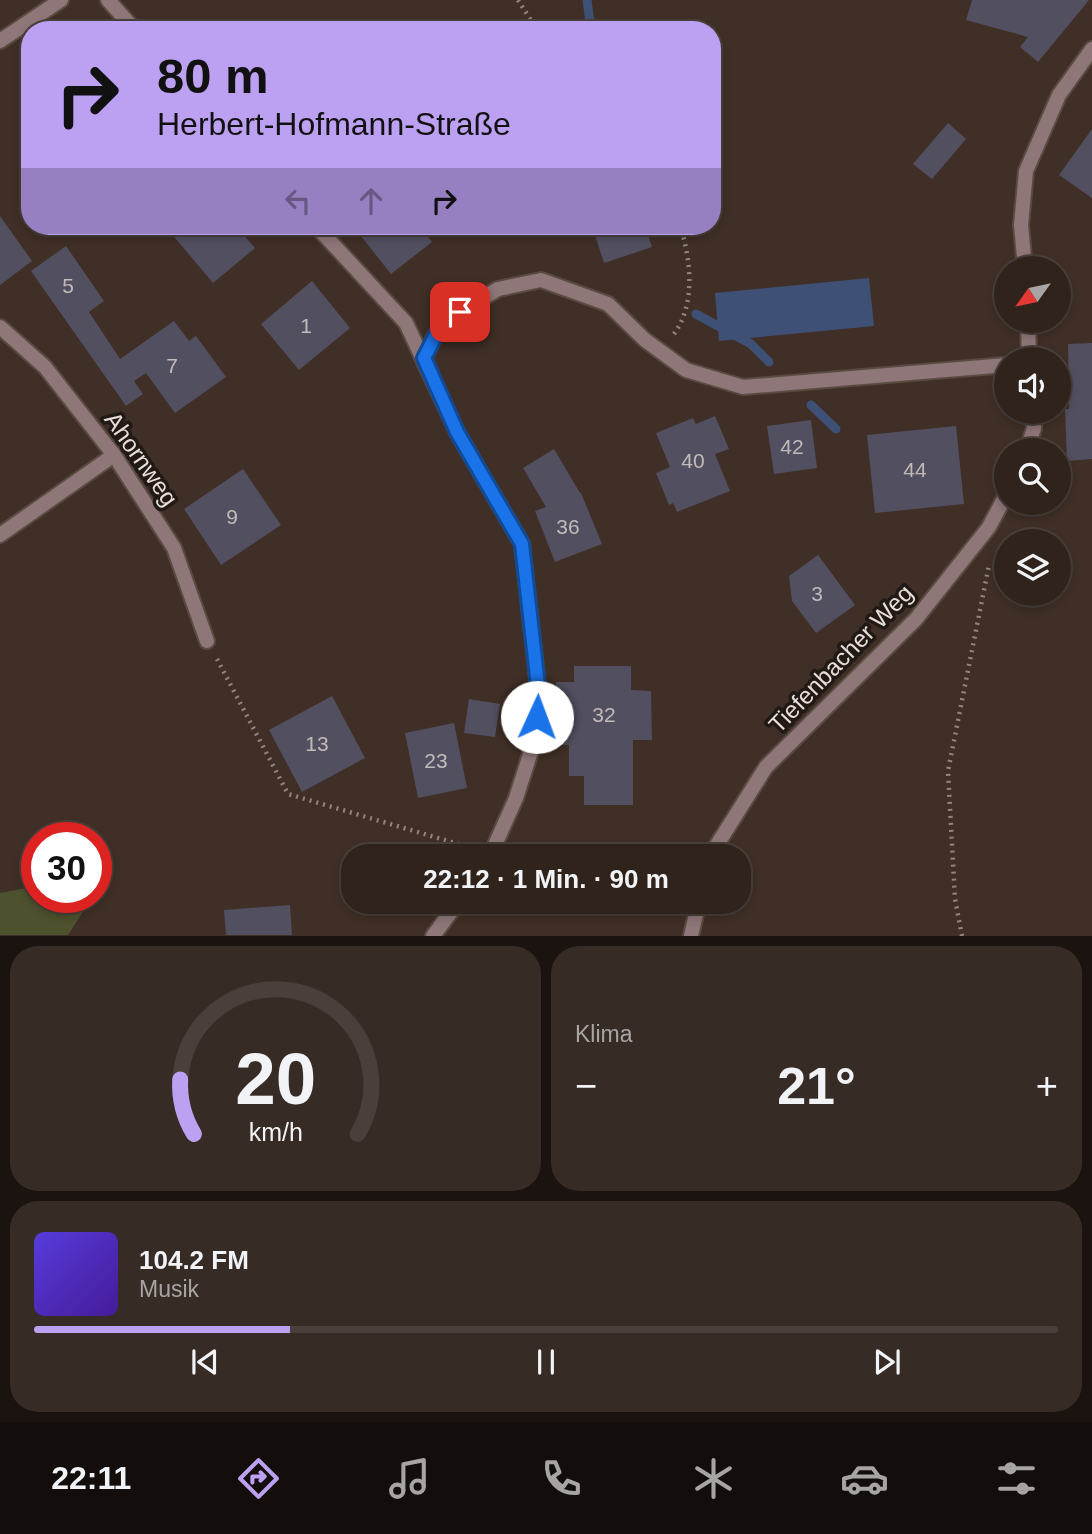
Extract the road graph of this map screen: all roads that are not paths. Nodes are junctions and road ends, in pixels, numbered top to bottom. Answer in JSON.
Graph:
{"nodes":[{"id":1,"x":61,"y":0,"type":"edge"},
{"id":2,"x":108,"y":0,"type":"edge"},
{"id":3,"x":30,"y":21,"type":"edge"},
{"id":4,"x":127,"y":21,"type":"edge"},
{"id":5,"x":21,"y":27,"type":"edge"},
{"id":6,"x":0,"y":41,"type":"edge"},
{"id":7,"x":1092,"y":49,"type":"edge"},
{"id":8,"x":324,"y":235,"type":"edge"},
{"id":9,"x":1024,"y":256,"type":"edge"},
{"id":10,"x":0,"y":327,"type":"edge"},
{"id":11,"x":424,"y":358,"type":"junction"},
{"id":12,"x":994,"y":366,"type":"edge"},
{"id":13,"x":114,"y":455,"type":"junction"},
{"id":14,"x":995,"y":515,"type":"edge"},
{"id":15,"x":0,"y":535,"type":"edge"},
{"id":16,"x":207,"y":641,"type":"road end"},
{"id":17,"x":495,"y":844,"type":"edge"},
{"id":18,"x":717,"y":844,"type":"edge"},
{"id":19,"x":449,"y":914,"type":"edge"},
{"id":20,"x":696,"y":914,"type":"edge"},
{"id":21,"x":433,"y":936,"type":"edge"},
{"id":22,"x":691,"y":936,"type":"edge"}],
"edges":[{"from":1,"to":3,"type":"street"},
{"from":2,"to":4,"type":"street"},
{"from":5,"to":6,"type":"street"},
{"from":7,"to":9,"type":"street"},
{"from":8,"to":11,"type":"street"},
{"from":10,"to":13,"type":"street","name":"Ahornweg"},
{"from":11,"to":12,"type":"street"},
{"from":11,"to":17,"type":"street"},
{"from":13,"to":15,"type":"street"},
{"from":13,"to":16,"type":"street","name":"Ahornweg"},
{"from":14,"to":18,"type":"street","name":"Tiefenbacher Weg"},
{"from":19,"to":21,"type":"street"},
{"from":20,"to":22,"type":"street"}]}
